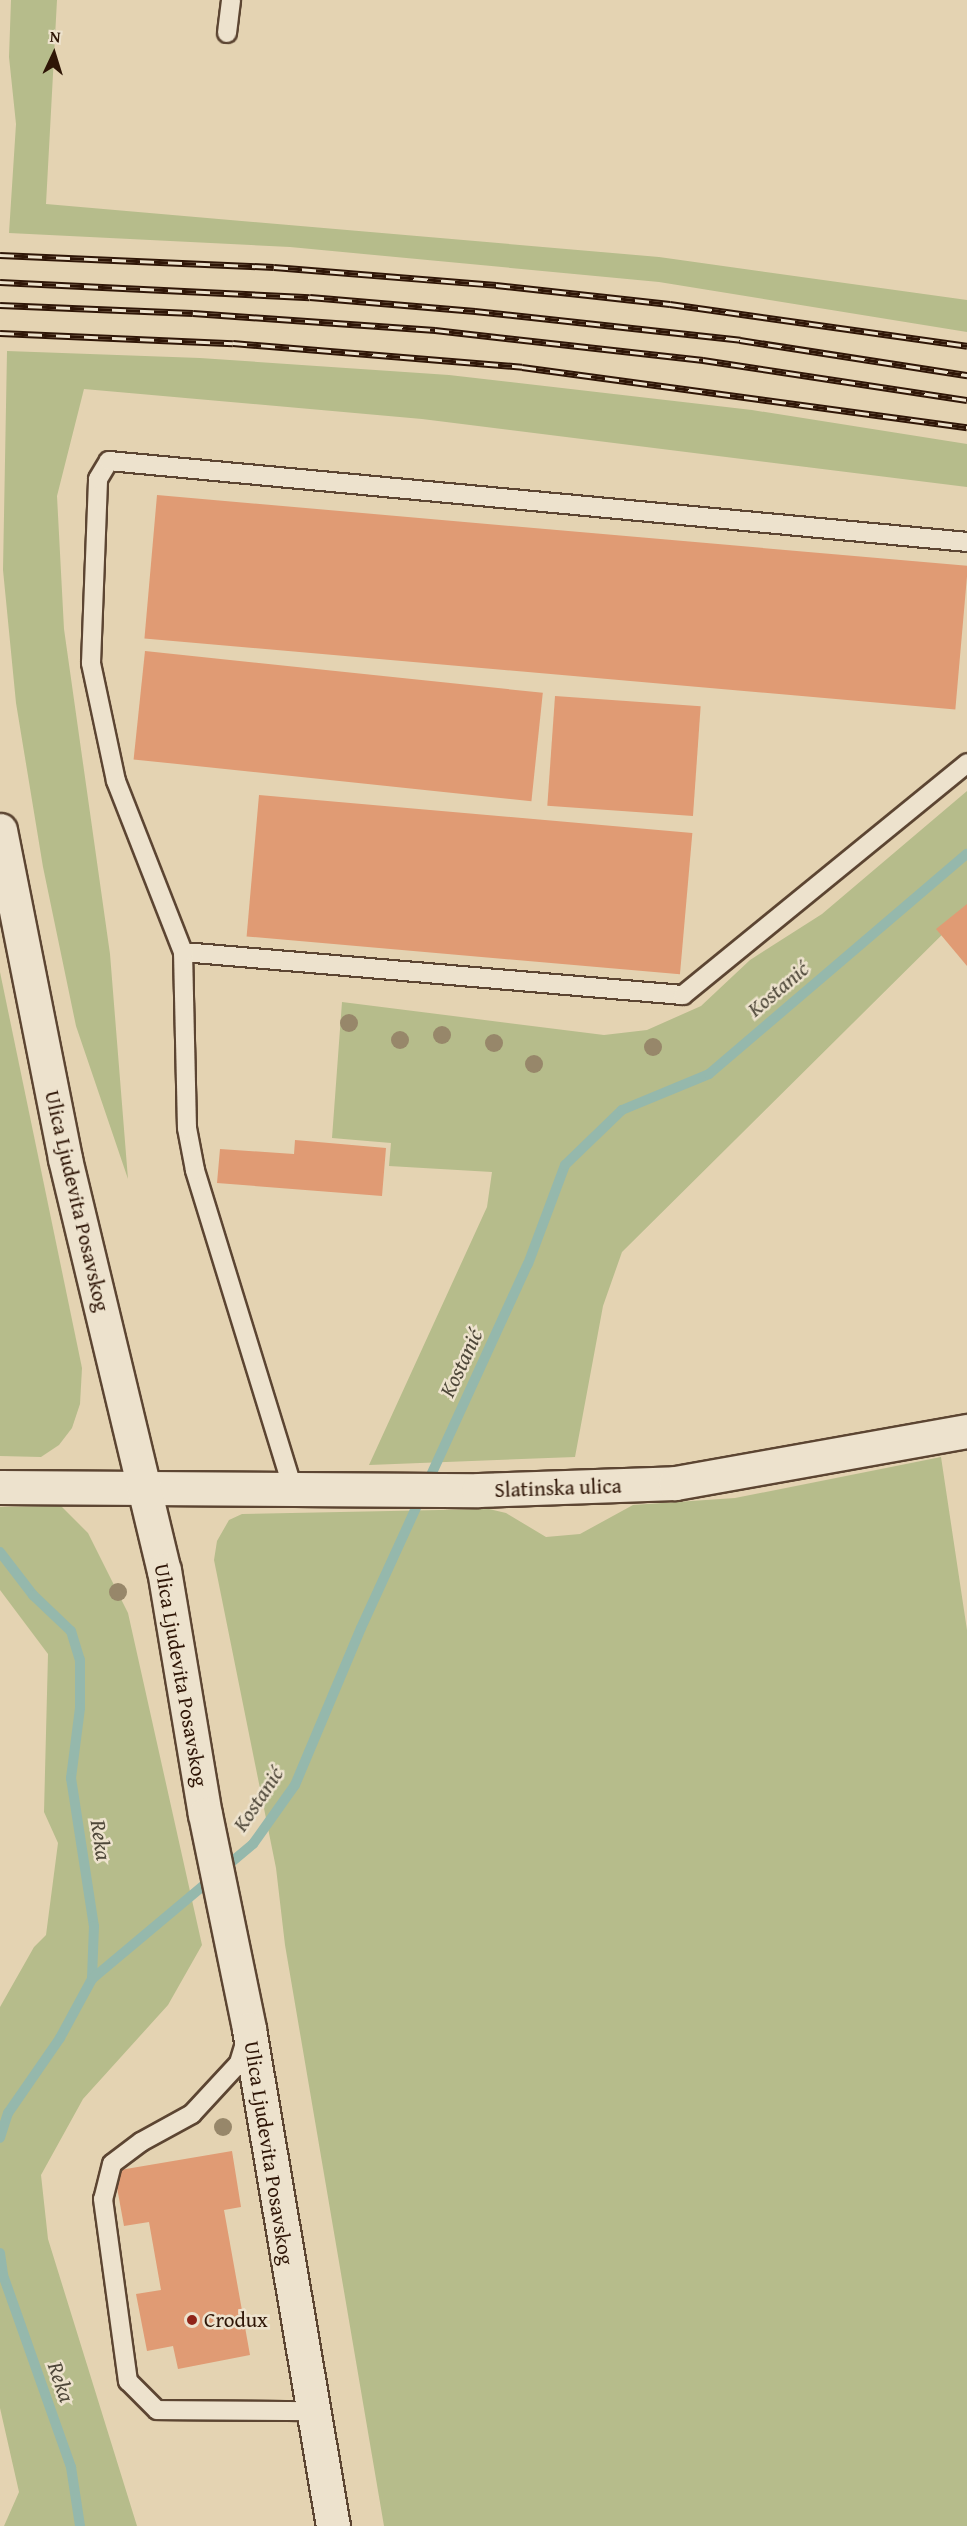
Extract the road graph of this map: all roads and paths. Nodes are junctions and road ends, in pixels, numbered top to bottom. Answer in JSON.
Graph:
{"nodes":[{"id":1,"x":231,"y":0,"type":"edge"},
{"id":2,"x":227,"y":33,"type":"dead end"},
{"id":3,"x":967,"y":542,"type":"edge"},
{"id":4,"x":967,"y":763,"type":"edge"},
{"id":5,"x":0,"y":830,"type":"edge"},
{"id":6,"x":183,"y":952,"type":"junction"},
{"id":7,"x":967,"y":1431,"type":"edge"},
{"id":8,"x":0,"y":1487,"type":"edge"},
{"id":9,"x":145,"y":1488,"type":"junction"},
{"id":10,"x":293,"y":1489,"type":"junction"},
{"id":11,"x":249,"y":2029,"type":"junction"},
{"id":12,"x":312,"y":2411,"type":"junction"},
{"id":13,"x":333,"y":2526,"type":"edge"}],
"edges":[{"from":1,"to":2,"type":"lane"},
{"from":3,"to":6,"type":"lane"},
{"from":4,"to":6,"type":"lane"},
{"from":5,"to":9,"type":"main road","name":"Ulica Ljudevita Posavskog"},
{"from":6,"to":10,"type":"lane"},
{"from":7,"to":10,"type":"main road","name":"Slatinska ulica"},
{"from":8,"to":9,"type":"main road","name":"Slatinska ulica"},
{"from":9,"to":10,"type":"main road","name":"Slatinska ulica"},
{"from":9,"to":11,"type":"main road","name":"Ulica Ljudevita Posavskog"},
{"from":11,"to":12,"type":"main road","name":"Ulica Ljudevita Posavskog"},
{"from":11,"to":12,"type":"lane"},
{"from":12,"to":13,"type":"main road","name":"Ulica Ljudevita Posavskog"}]}
